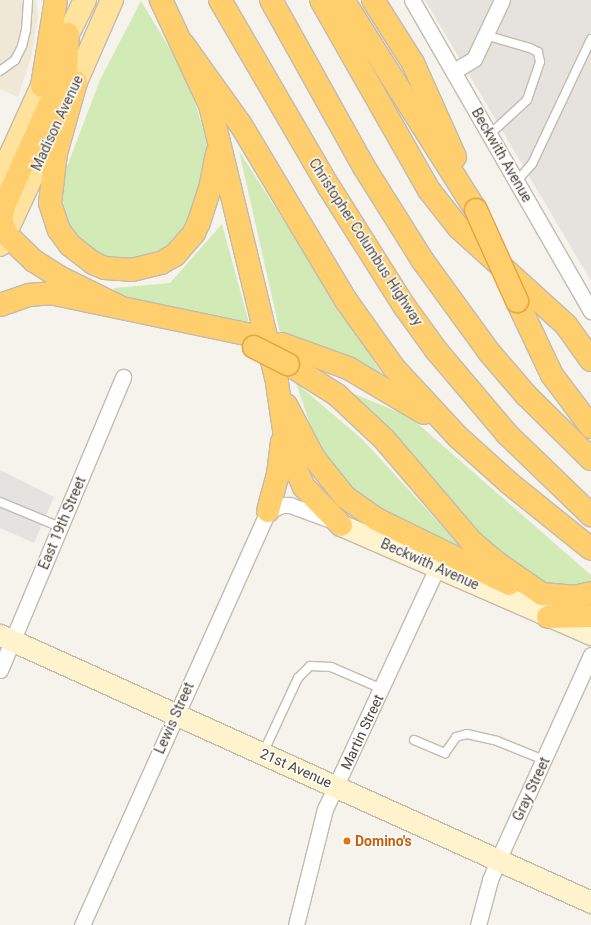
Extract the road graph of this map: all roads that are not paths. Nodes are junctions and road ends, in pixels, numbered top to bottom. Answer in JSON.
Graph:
{"nodes":[{"id":1,"x":28,"y":0,"type":"edge"},
{"id":2,"x":56,"y":0,"type":"edge"},
{"id":3,"x":85,"y":0,"type":"edge"},
{"id":4,"x":112,"y":0,"type":"edge"},
{"id":5,"x":161,"y":0,"type":"edge"},
{"id":6,"x":220,"y":0,"type":"edge"},
{"id":7,"x":271,"y":0,"type":"edge"},
{"id":8,"x":321,"y":0,"type":"edge"},
{"id":9,"x":343,"y":0,"type":"edge"},
{"id":10,"x":373,"y":0,"type":"edge"},
{"id":11,"x":412,"y":0,"type":"edge"},
{"id":12,"x":502,"y":0,"type":"edge"},
{"id":13,"x":68,"y":34,"type":"junction"},
{"id":14,"x":485,"y":35,"type":"junction"},
{"id":15,"x":591,"y":39,"type":"edge"},
{"id":16,"x":183,"y":44,"type":"junction"},
{"id":17,"x":0,"y":71,"type":"edge"},
{"id":18,"x":454,"y":71,"type":"junction"},
{"id":19,"x":76,"y":82,"type":"junction"},
{"id":20,"x":42,"y":86,"type":"junction"},
{"id":21,"x":490,"y":134,"type":"junction"},
{"id":22,"x":218,"y":147,"type":"junction"},
{"id":23,"x":0,"y":178,"type":"edge"},
{"id":24,"x":517,"y":181,"type":"junction"},
{"id":25,"x":476,"y":210,"type":"junction"},
{"id":26,"x":3,"y":240,"type":"edge"},
{"id":27,"x":0,"y":305,"type":"edge"},
{"id":28,"x":118,"y":306,"type":"junction"},
{"id":29,"x":591,"y":311,"type":"edge"},
{"id":30,"x":285,"y":354,"type":"junction"},
{"id":31,"x":591,"y":360,"type":"edge"},
{"id":32,"x":123,"y":377,"type":"dead end"},
{"id":33,"x":277,"y":383,"type":"junction"},
{"id":34,"x":591,"y":427,"type":"edge"},
{"id":35,"x":283,"y":431,"type":"junction"},
{"id":36,"x":458,"y":437,"type":"junction"},
{"id":37,"x":591,"y":459,"type":"edge"},
{"id":38,"x":0,"y":502,"type":"edge"},
{"id":39,"x":268,"y":511,"type":"junction"},
{"id":40,"x":591,"y":515,"type":"edge"},
{"id":41,"x":341,"y":525,"type":"junction"},
{"id":42,"x":60,"y":527,"type":"junction"},
{"id":43,"x":591,"y":549,"type":"edge"},
{"id":44,"x":437,"y":568,"type":"junction"},
{"id":45,"x":591,"y":593,"type":"edge"},
{"id":46,"x":542,"y":594,"type":"junction"},
{"id":47,"x":591,"y":616,"type":"edge"},
{"id":48,"x":548,"y":617,"type":"junction"},
{"id":49,"x":591,"y":634,"type":"edge"},
{"id":50,"x":6,"y":638,"type":"edge"},
{"id":51,"x":591,"y":655,"type":"edge"},
{"id":52,"x":0,"y":670,"type":"edge"},
{"id":53,"x":382,"y":689,"type":"junction"},
{"id":54,"x":175,"y":714,"type":"junction"},
{"id":55,"x":414,"y":740,"type":"dead end"},
{"id":56,"x":263,"y":753,"type":"junction"},
{"id":57,"x":544,"y":760,"type":"junction"},
{"id":58,"x":336,"y":786,"type":"junction"},
{"id":59,"x":498,"y":860,"type":"junction"},
{"id":60,"x":591,"y":902,"type":"edge"},
{"id":61,"x":82,"y":925,"type":"edge"},
{"id":62,"x":296,"y":925,"type":"edge"},
{"id":63,"x":478,"y":925,"type":"edge"}],
"edges":[{"from":1,"to":17,"type":"lane"},
{"from":2,"to":20,"type":"highway"},
{"from":3,"to":13,"type":"main road","name":"Madison Avenue"},
{"from":4,"to":19,"type":"main road","name":"Madison Avenue"},
{"from":5,"to":16,"type":"highway"},
{"from":6,"to":40,"type":"highway","name":"Christopher Columbus Highway"},
{"from":7,"to":37,"type":"highway"},
{"from":8,"to":31,"type":"highway"},
{"from":9,"to":25,"type":"highway"},
{"from":10,"to":25,"type":"highway"},
{"from":11,"to":18,"type":"street","name":"Beckwith Avenue"},
{"from":12,"to":14,"type":"street"},
{"from":13,"to":20,"type":"main road","name":"Madison Avenue"},
{"from":13,"to":26,"type":"highway"},
{"from":14,"to":18,"type":"street"},
{"from":14,"to":21,"type":"lane"},
{"from":15,"to":24,"type":"lane"},
{"from":16,"to":22,"type":"highway"},
{"from":16,"to":36,"type":"highway"},
{"from":18,"to":21,"type":"street","name":"Beckwith Avenue"},
{"from":19,"to":22,"type":"highway"},
{"from":19,"to":26,"type":"main road","name":"Madison Avenue"},
{"from":20,"to":23,"type":"main road","name":"Madison Avenue"},
{"from":21,"to":24,"type":"street","name":"Beckwith Avenue"},
{"from":22,"to":33,"type":"highway"},
{"from":24,"to":29,"type":"street","name":"Beckwith Avenue"},
{"from":25,"to":34,"type":"highway","bridge":true},
{"from":26,"to":28,"type":"highway"},
{"from":27,"to":28,"type":"highway"},
{"from":28,"to":30,"type":"highway","bridge":true},
{"from":30,"to":36,"type":"highway"},
{"from":30,"to":46,"type":"highway"},
{"from":32,"to":42,"type":"street","name":"East 19th Street"},
{"from":33,"to":35,"type":"highway"},
{"from":33,"to":46,"type":"highway"},
{"from":35,"to":39,"type":"highway"},
{"from":35,"to":41,"type":"highway"},
{"from":36,"to":43,"type":"highway"},
{"from":38,"to":42,"type":"lane"},
{"from":39,"to":41,"type":"street","name":"Beckwith Avenue"},
{"from":39,"to":54,"type":"street","name":"Lewis Street"},
{"from":41,"to":44,"type":"street","name":"Beckwith Avenue"},
{"from":42,"to":50,"type":"street","name":"East 19th Street"},
{"from":44,"to":48,"type":"street","name":"Beckwith Avenue"},
{"from":44,"to":53,"type":"street","name":"Martin Street"},
{"from":45,"to":46,"type":"highway"},
{"from":47,"to":48,"type":"highway"},
{"from":48,"to":49,"type":"street","name":"Beckwith Avenue"},
{"from":50,"to":52,"type":"street","name":"East 19th Street"},
{"from":50,"to":54,"type":"street","name":"21st Avenue"},
{"from":51,"to":57,"type":"street","name":"Gray Street"},
{"from":53,"to":56,"type":"lane"},
{"from":53,"to":58,"type":"street","name":"Martin Street"},
{"from":54,"to":56,"type":"street","name":"21st Avenue"},
{"from":54,"to":61,"type":"street","name":"Lewis Street"},
{"from":55,"to":57,"type":"lane"},
{"from":56,"to":58,"type":"street","name":"21st Avenue"},
{"from":57,"to":59,"type":"street","name":"Gray Street"},
{"from":58,"to":59,"type":"street","name":"21st Avenue"},
{"from":58,"to":62,"type":"street","name":"Martin Street"},
{"from":59,"to":60,"type":"street","name":"21st Avenue"},
{"from":59,"to":63,"type":"street","name":"Gray Street"}]}
